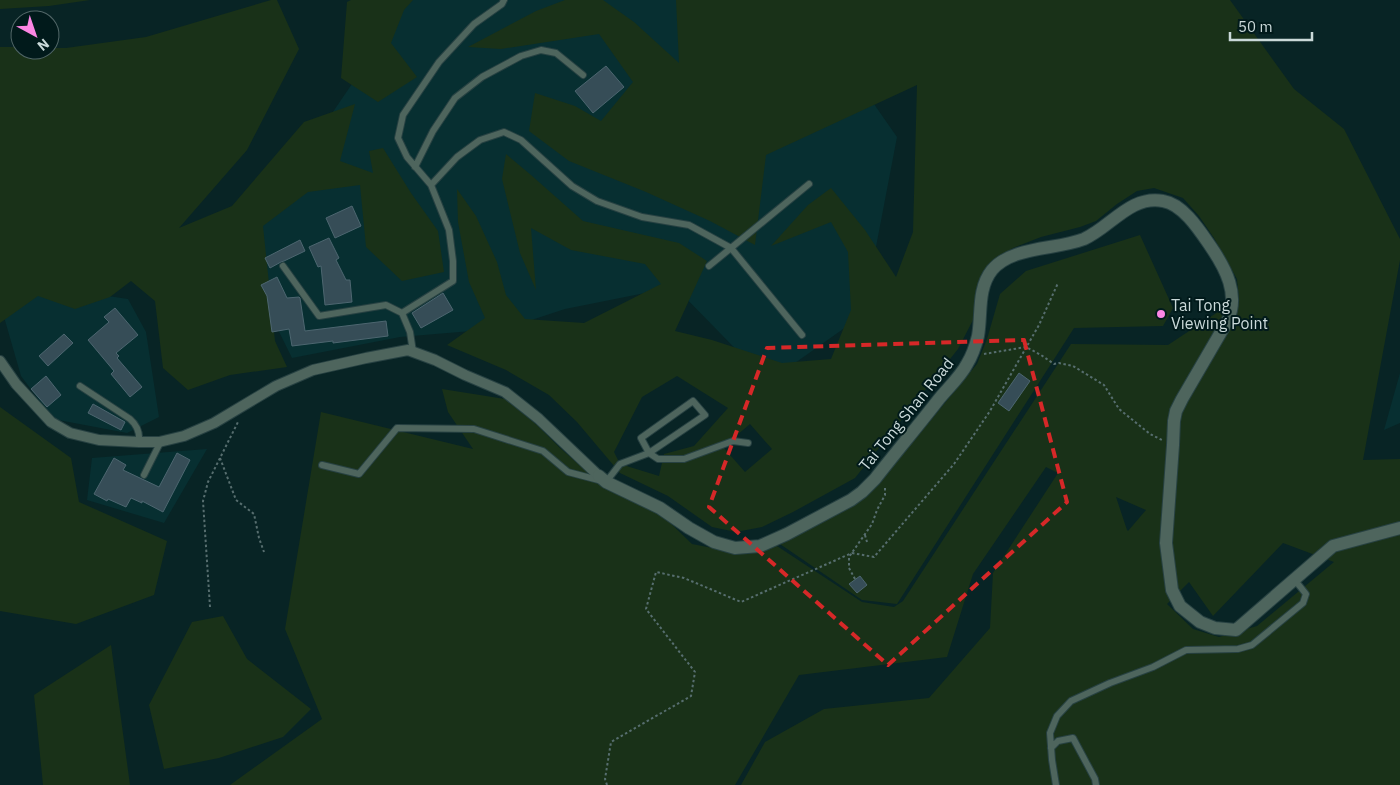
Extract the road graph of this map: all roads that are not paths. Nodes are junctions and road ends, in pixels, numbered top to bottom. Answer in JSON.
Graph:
{"nodes":[{"id":1,"x":504,"y":0,"type":"edge"},
{"id":2,"x":583,"y":75,"type":"dead end"},
{"id":3,"x":416,"y":167,"type":"junction"},
{"id":4,"x":809,"y":184,"type":"dead end"},
{"id":5,"x":431,"y":185,"type":"junction"},
{"id":6,"x":731,"y":248,"type":"junction"},
{"id":7,"x":283,"y":266,"type":"dead end"},
{"id":8,"x":709,"y":266,"type":"dead end"},
{"id":9,"x":402,"y":313,"type":"junction"},
{"id":10,"x":802,"y":335,"type":"dead end"},
{"id":11,"x":414,"y":352,"type":"junction"},
{"id":12,"x":0,"y":361,"type":"edge"},
{"id":13,"x":80,"y":386,"type":"dead end"},
{"id":14,"x":161,"y":441,"type":"junction"},
{"id":15,"x":138,"y":442,"type":"junction"},
{"id":16,"x":748,"y":443,"type":"dead end"},
{"id":17,"x":649,"y":453,"type":"junction"},
{"id":18,"x":322,"y":465,"type":"dead end"},
{"id":19,"x":144,"y":475,"type":"dead end"},
{"id":20,"x":603,"y":479,"type":"junction"},
{"id":21,"x":1400,"y":528,"type":"edge"},
{"id":22,"x":1294,"y":579,"type":"junction"},
{"id":23,"x":1051,"y":748,"type":"junction"},
{"id":24,"x":1056,"y":785,"type":"edge"},
{"id":25,"x":1096,"y":785,"type":"edge"}],
"edges":[{"from":1,"to":3,"type":"lane"},
{"from":2,"to":3,"type":"lane"},
{"from":3,"to":5,"type":"lane"},
{"from":4,"to":6,"type":"lane"},
{"from":5,"to":6,"type":"lane"},
{"from":5,"to":9,"type":"lane"},
{"from":6,"to":8,"type":"lane"},
{"from":6,"to":10,"type":"lane"},
{"from":7,"to":9,"type":"lane"},
{"from":9,"to":11,"type":"lane"},
{"from":11,"to":14,"type":"street","name":"Tai Tong Shan Road"},
{"from":11,"to":20,"type":"street","name":"Tai Tong Shan Road"},
{"from":12,"to":15,"type":"street","name":"Tai Tong Shan Road"},
{"from":13,"to":15,"type":"lane"},
{"from":14,"to":15,"type":"street","name":"Tai Tong Shan Road"},
{"from":14,"to":19,"type":"lane"},
{"from":16,"to":17,"type":"lane"},
{"from":17,"to":17,"type":"lane"},
{"from":17,"to":20,"type":"lane"},
{"from":18,"to":20,"type":"lane"},
{"from":20,"to":22,"type":"street","name":"Tai Tong Shan Road"},
{"from":21,"to":22,"type":"street","name":"Tai Tong Shan Road"},
{"from":22,"to":23,"type":"lane"},
{"from":23,"to":24,"type":"lane"},
{"from":23,"to":25,"type":"lane"}]}
